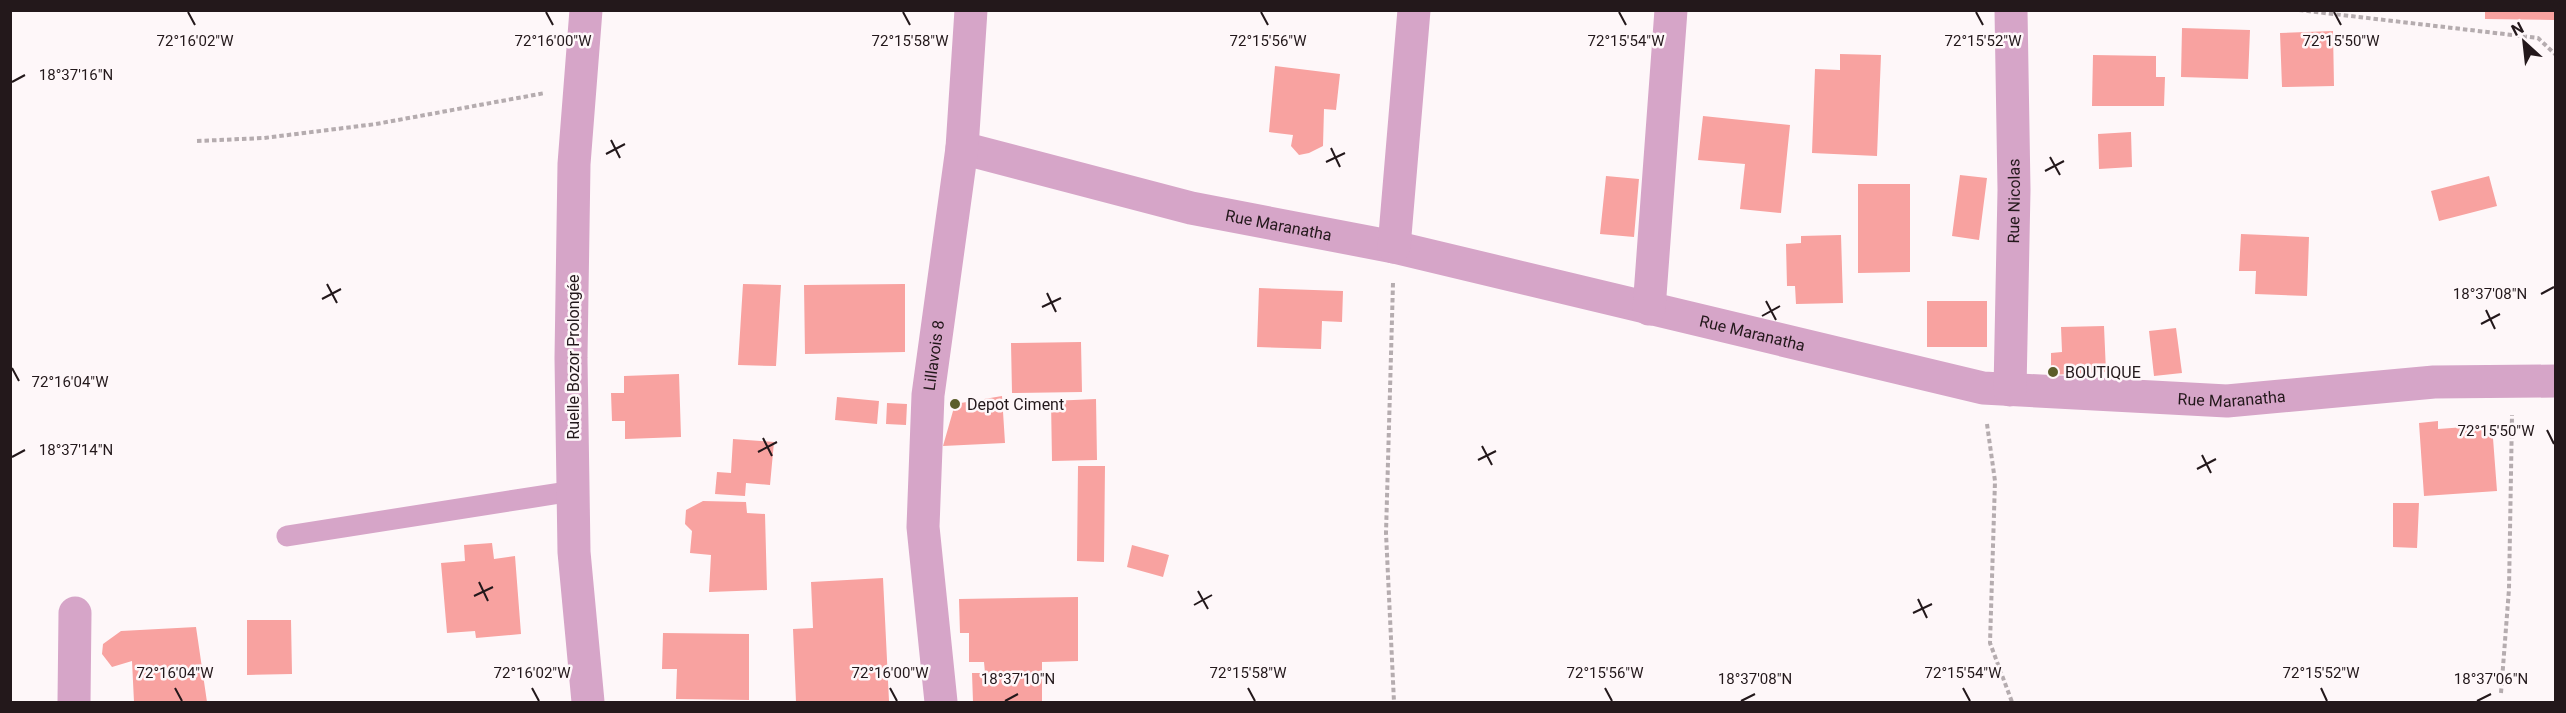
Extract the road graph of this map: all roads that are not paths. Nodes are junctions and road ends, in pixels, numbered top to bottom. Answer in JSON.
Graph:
{"nodes":[{"id":1,"x":586,"y":10,"type":"edge"},
{"id":2,"x":971,"y":10,"type":"edge"},
{"id":3,"x":1414,"y":10,"type":"edge"},
{"id":4,"x":1671,"y":10,"type":"edge"},
{"id":5,"x":2011,"y":10,"type":"edge"},
{"id":6,"x":962,"y":148,"type":"junction"},
{"id":7,"x":1394,"y":247,"type":"junction"},
{"id":8,"x":1648,"y":309,"type":"junction"},
{"id":9,"x":2556,"y":381,"type":"edge"},
{"id":10,"x":1996,"y":389,"type":"junction"},
{"id":11,"x":573,"y":490,"type":"junction"},
{"id":12,"x":287,"y":536,"type":"dead end"},
{"id":13,"x":75,"y":613,"type":"dead end"},
{"id":14,"x":75,"y":702,"type":"edge"},
{"id":15,"x":588,"y":702,"type":"edge"},
{"id":16,"x":941,"y":702,"type":"edge"}],
"edges":[{"from":1,"to":11,"type":"street","name":"Ruelle Bozor Prolongée"},
{"from":2,"to":6,"type":"street","name":"Lillavois 8"},
{"from":3,"to":7,"type":"street"},
{"from":4,"to":8,"type":"street"},
{"from":5,"to":10,"type":"street","name":"Rue Nicolas"},
{"from":6,"to":7,"type":"street","name":"Rue Maranatha"},
{"from":6,"to":16,"type":"street","name":"Lillavois 8"},
{"from":7,"to":8,"type":"street","name":"Rue Maranatha"},
{"from":8,"to":10,"type":"street","name":"Rue Maranatha"},
{"from":9,"to":10,"type":"street","name":"Rue Maranatha"},
{"from":11,"to":12,"type":"lane"},
{"from":11,"to":15,"type":"street","name":"Ruelle Bozor Prolongée"},
{"from":13,"to":14,"type":"street"}]}
